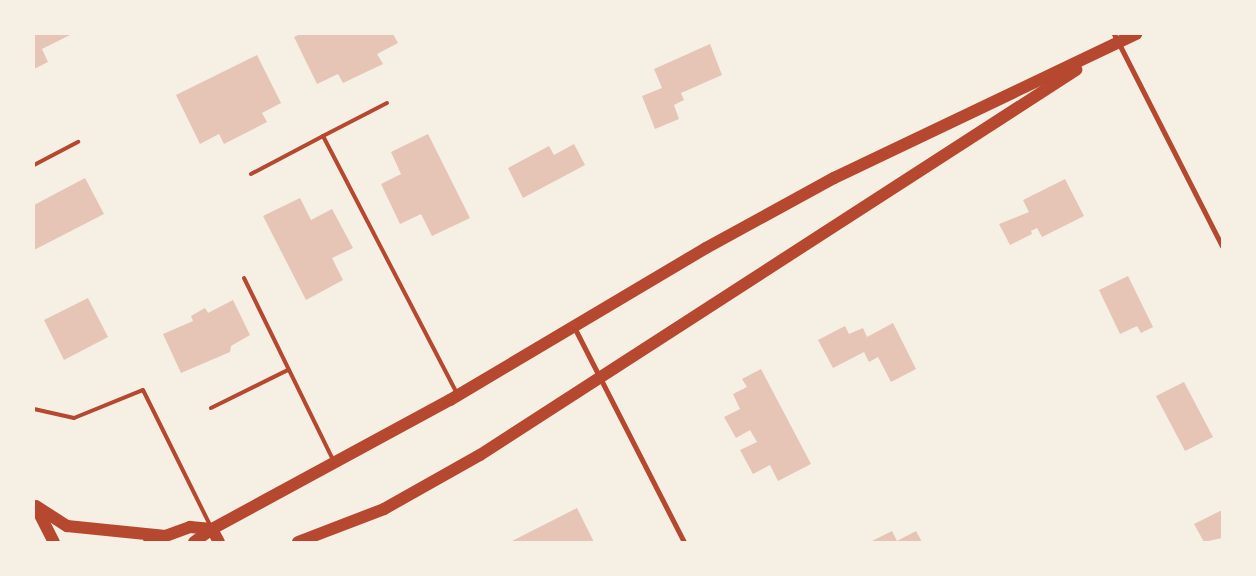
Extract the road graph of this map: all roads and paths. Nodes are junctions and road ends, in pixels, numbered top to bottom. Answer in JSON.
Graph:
{"nodes":[{"id":1,"x":1136,"y":34,"type":"edge"},
{"id":2,"x":1116,"y":38,"type":"edge"},
{"id":3,"x":387,"y":103,"type":"dead end"},
{"id":4,"x":323,"y":136,"type":"junction"},
{"id":5,"x":78,"y":142,"type":"dead end"},
{"id":6,"x":34,"y":165,"type":"edge"},
{"id":7,"x":251,"y":174,"type":"dead end"},
{"id":8,"x":1222,"y":246,"type":"edge"},
{"id":9,"x":244,"y":278,"type":"dead end"},
{"id":10,"x":574,"y":327,"type":"junction"},
{"id":11,"x":288,"y":370,"type":"junction"},
{"id":12,"x":602,"y":378,"type":"junction"},
{"id":13,"x":458,"y":395,"type":"junction"},
{"id":14,"x":212,"y":408,"type":"dead end"},
{"id":15,"x":34,"y":409,"type":"edge"},
{"id":16,"x":334,"y":462,"type":"junction"},
{"id":17,"x":35,"y":504,"type":"edge"},
{"id":18,"x":212,"y":529,"type":"junction"},
{"id":19,"x":165,"y":536,"type":"junction"},
{"id":20,"x":54,"y":542,"type":"edge"},
{"id":21,"x":149,"y":542,"type":"edge"},
{"id":22,"x":194,"y":542,"type":"edge"},
{"id":23,"x":219,"y":542,"type":"edge"},
{"id":24,"x":298,"y":542,"type":"edge"},
{"id":25,"x":684,"y":542,"type":"edge"}],
"edges":[{"from":1,"to":2,"type":"main road"},
{"from":2,"to":8,"type":"street"},
{"from":2,"to":10,"type":"main road"},
{"from":2,"to":12,"type":"main road"},
{"from":3,"to":4,"type":"lane"},
{"from":4,"to":7,"type":"lane"},
{"from":4,"to":13,"type":"lane"},
{"from":5,"to":6,"type":"lane"},
{"from":9,"to":11,"type":"lane"},
{"from":10,"to":12,"type":"street"},
{"from":10,"to":13,"type":"main road"},
{"from":11,"to":14,"type":"lane"},
{"from":11,"to":16,"type":"lane"},
{"from":12,"to":24,"type":"main road"},
{"from":12,"to":25,"type":"street"},
{"from":13,"to":16,"type":"main road"},
{"from":15,"to":18,"type":"lane"},
{"from":16,"to":18,"type":"main road"},
{"from":17,"to":19,"type":"main road"},
{"from":17,"to":20,"type":"main road"},
{"from":18,"to":19,"type":"main road"},
{"from":18,"to":22,"type":"main road"},
{"from":18,"to":23,"type":"main road"},
{"from":19,"to":21,"type":"main road"}]}
